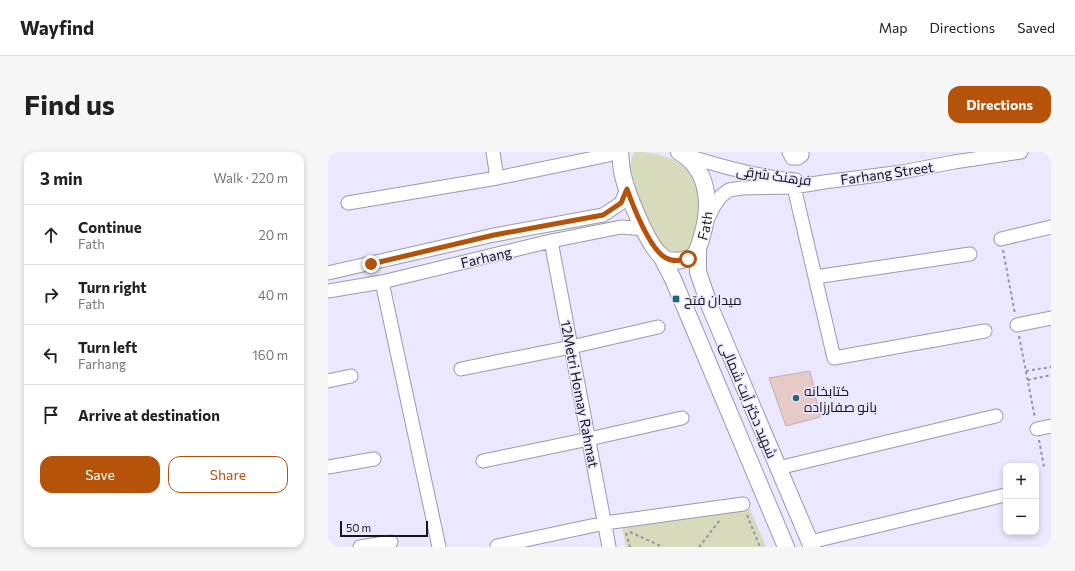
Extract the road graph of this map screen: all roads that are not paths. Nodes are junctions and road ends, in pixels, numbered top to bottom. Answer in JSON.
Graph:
{"nodes":[{"id":1,"x":493,"y":152,"type":"edge"},
{"id":2,"x":790,"y":152,"type":"edge"},
{"id":3,"x":802,"y":152,"type":"edge"},
{"id":4,"x":1021,"y":152,"type":"edge"},
{"id":5,"x":617,"y":153,"type":"edge"},
{"id":6,"x":682,"y":154,"type":"edge"},
{"id":7,"x":971,"y":156,"type":"edge"},
{"id":8,"x":497,"y":178,"type":"junction"},
{"id":9,"x":824,"y":182,"type":"junction"},
{"id":10,"x":794,"y":187,"type":"junction"},
{"id":11,"x":627,"y":189,"type":"junction"},
{"id":12,"x":348,"y":203,"type":"dead end"},
{"id":13,"x":706,"y":222,"type":"junction"},
{"id":14,"x":1051,"y":228,"type":"edge"},
{"id":15,"x":645,"y":229,"type":"junction"},
{"id":16,"x":1001,"y":238,"type":"road end"},
{"id":17,"x":551,"y":241,"type":"junction"},
{"id":18,"x":698,"y":249,"type":"junction"},
{"id":19,"x":660,"y":254,"type":"junction"},
{"id":20,"x":970,"y":254,"type":"dead end"},
{"id":21,"x":328,"y":273,"type":"edge"},
{"id":22,"x":815,"y":277,"type":"junction"},
{"id":23,"x":382,"y":282,"type":"junction"},
{"id":24,"x":328,"y":292,"type":"edge"},
{"id":25,"x":1051,"y":318,"type":"edge"},
{"id":26,"x":1017,"y":325,"type":"road end"},
{"id":27,"x":658,"y":327,"type":"dead end"},
{"id":28,"x":985,"y":331,"type":"dead end"},
{"id":29,"x":571,"y":347,"type":"junction"},
{"id":30,"x":461,"y":369,"type":"dead end"},
{"id":31,"x":351,"y":376,"type":"dead end"},
{"id":32,"x":328,"y":381,"type":"edge"},
{"id":33,"x":996,"y":416,"type":"dead end"},
{"id":34,"x":682,"y":418,"type":"dead end"},
{"id":35,"x":1051,"y":426,"type":"edge"},
{"id":36,"x":1037,"y":429,"type":"road end"},
{"id":37,"x":589,"y":439,"type":"junction"},
{"id":38,"x":374,"y":459,"type":"dead end"},
{"id":39,"x":483,"y":461,"type":"dead end"},
{"id":40,"x":328,"y":467,"type":"edge"},
{"id":41,"x":778,"y":468,"type":"junction"},
{"id":42,"x":1003,"y":496,"type":"edge"},
{"id":43,"x":743,"y":504,"type":"road end"},
{"id":44,"x":605,"y":523,"type":"junction"},
{"id":45,"x":391,"y":542,"type":"dead end"},
{"id":46,"x":811,"y":544,"type":"edge"},
{"id":47,"x":497,"y":546,"type":"dead end"},
{"id":48,"x":360,"y":547,"type":"edge"},
{"id":49,"x":439,"y":547,"type":"edge"},
{"id":50,"x":609,"y":547,"type":"edge"},
{"id":51,"x":786,"y":547,"type":"edge"}],
"edges":[{"from":1,"to":8,"type":"street"},
{"from":2,"to":3,"type":"street"},
{"from":4,"to":7,"type":"street","name":"Farhang Street"},
{"from":5,"to":8,"type":"street"},
{"from":5,"to":11,"type":"main road"},
{"from":6,"to":9,"type":"street","name":"فرهنگ شرقی"},
{"from":6,"to":13,"type":"main road","name":"Fath"},
{"from":7,"to":9,"type":"street","name":"Farhang Street"},
{"from":8,"to":12,"type":"street"},
{"from":9,"to":10,"type":"street","name":"فرهنگ شرقی"},
{"from":10,"to":13,"type":"street","name":"فرهنگ شرقی"},
{"from":10,"to":22,"type":"street"},
{"from":11,"to":15,"type":"main road"},
{"from":11,"to":21,"type":"street","name":"Farhang"},
{"from":13,"to":18,"type":"main road","name":"Fath"},
{"from":14,"to":16,"type":"street"},
{"from":15,"to":17,"type":"street","name":"Farhang"},
{"from":15,"to":19,"type":"main road"},
{"from":17,"to":23,"type":"street","name":"Farhang"},
{"from":17,"to":29,"type":"street","name":"12Metri Homay Rahmat"},
{"from":18,"to":19,"type":"main road","name":"Fath"},
{"from":18,"to":41,"type":"main road","name":"شهید دکتر آیت شمالی"},
{"from":19,"to":51,"type":"main road","name":"شهید دکتر آیت شمالی"},
{"from":20,"to":22,"type":"street"},
{"from":22,"to":28,"type":"street"},
{"from":23,"to":24,"type":"street","name":"Farhang"},
{"from":23,"to":49,"type":"street"},
{"from":25,"to":26,"type":"street"},
{"from":27,"to":29,"type":"street"},
{"from":29,"to":30,"type":"street"},
{"from":29,"to":37,"type":"street","name":"12Metri Homay Rahmat"},
{"from":31,"to":32,"type":"street"},
{"from":33,"to":41,"type":"street"},
{"from":34,"to":37,"type":"street"},
{"from":35,"to":36,"type":"street"},
{"from":37,"to":39,"type":"street"},
{"from":37,"to":44,"type":"street","name":"12Metri Homay Rahmat"},
{"from":38,"to":40,"type":"street"},
{"from":41,"to":46,"type":"main road","name":"شهید دکتر آیت شمالی"},
{"from":42,"to":46,"type":"street"},
{"from":43,"to":44,"type":"street"},
{"from":44,"to":47,"type":"street"},
{"from":44,"to":50,"type":"street","name":"12Metri Homay Rahmat"},
{"from":45,"to":48,"type":"street"}]}
